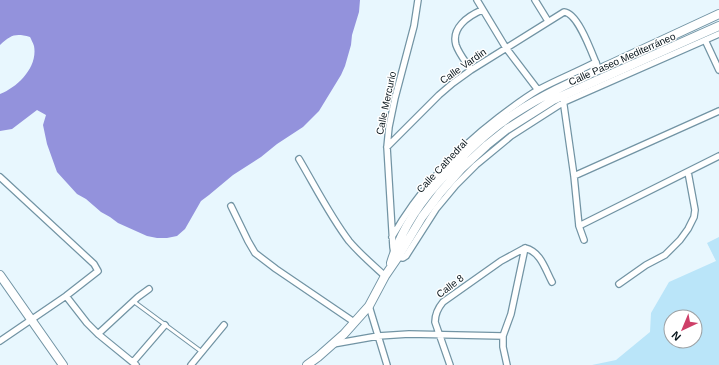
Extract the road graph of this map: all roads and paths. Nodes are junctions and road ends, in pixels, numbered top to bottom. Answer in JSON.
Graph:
{"nodes":[{"id":1,"x":418,"y":0,"type":"edge"},
{"id":2,"x":476,"y":0,"type":"edge"},
{"id":3,"x":535,"y":0,"type":"edge"},
{"id":4,"x":482,"y":10,"type":"junction"},
{"id":5,"x":719,"y":14,"type":"edge"},
{"id":6,"x":548,"y":21,"type":"junction"},
{"id":7,"x":719,"y":26,"type":"edge"},
{"id":8,"x":719,"y":34,"type":"edge"},
{"id":9,"x":705,"y":40,"type":"junction"},
{"id":10,"x":506,"y":48,"type":"junction"},
{"id":11,"x":597,"y":66,"type":"junction"},
{"id":12,"x":471,"y":70,"type":"junction"},
{"id":13,"x":719,"y":70,"type":"edge"},
{"id":14,"x":561,"y":87,"type":"junction"},
{"id":15,"x":538,"y":90,"type":"junction"},
{"id":16,"x":563,"y":99,"type":"junction"},
{"id":17,"x":536,"y":100,"type":"joint"},
{"id":18,"x":719,"y":111,"type":"edge"},
{"id":19,"x":534,"y":112,"type":"joint"},
{"id":20,"x":387,"y":147,"type":"junction"},
{"id":21,"x":719,"y":156,"type":"edge"},
{"id":22,"x":299,"y":159,"type":"dead end"},
{"id":23,"x":688,"y":172,"type":"junction"},
{"id":24,"x":574,"y":176,"type":"junction"},
{"id":25,"x":0,"y":177,"type":"edge"},
{"id":26,"x":231,"y":206,"type":"dead end"},
{"id":27,"x":579,"y":226,"type":"junction"},
{"id":28,"x":392,"y":237,"type":"junction"},
{"id":29,"x":584,"y":240,"type":"dead end"},
{"id":30,"x":525,"y":248,"type":"junction"},
{"id":31,"x":396,"y":255,"type":"junction"},
{"id":32,"x":387,"y":272,"type":"junction"},
{"id":33,"x":0,"y":275,"type":"edge"},
{"id":34,"x":552,"y":282,"type":"dead end"},
{"id":35,"x":620,"y":284,"type":"dead end"},
{"id":36,"x":150,"y":289,"type":"dead end"},
{"id":37,"x":66,"y":296,"type":"junction"},
{"id":38,"x":133,"y":301,"type":"junction"},
{"id":39,"x":369,"y":306,"type":"junction"},
{"id":40,"x":31,"y":320,"type":"junction"},
{"id":41,"x":354,"y":322,"type":"junction"},
{"id":42,"x":164,"y":325,"type":"junction"},
{"id":43,"x":224,"y":325,"type":"dead end"},
{"id":44,"x":98,"y":334,"type":"junction"},
{"id":45,"x":439,"y":334,"type":"junction"},
{"id":46,"x":378,"y":336,"type":"junction"},
{"id":47,"x":503,"y":336,"type":"junction"},
{"id":48,"x":0,"y":341,"type":"edge"},
{"id":49,"x":333,"y":344,"type":"junction"},
{"id":50,"x":202,"y":352,"type":"junction"},
{"id":51,"x":134,"y":364,"type":"edge"},
{"id":52,"x":63,"y":365,"type":"edge"},
{"id":53,"x":191,"y":365,"type":"edge"},
{"id":54,"x":307,"y":365,"type":"edge"},
{"id":55,"x":387,"y":365,"type":"edge"},
{"id":56,"x":450,"y":365,"type":"edge"},
{"id":57,"x":507,"y":365,"type":"edge"}],
"edges":[{"from":1,"to":20,"type":"street","name":"Calle Mercurio"},
{"from":2,"to":4,"type":"street"},
{"from":3,"to":6,"type":"street"},
{"from":4,"to":10,"type":"street"},
{"from":4,"to":12,"type":"street"},
{"from":5,"to":11,"type":"street","name":"Calle Paseo Mediterráneo"},
{"from":6,"to":10,"type":"street","name":"Calle Vardin"},
{"from":6,"to":11,"type":"street","name":"Calle Vardin"},
{"from":7,"to":16,"type":"street","name":"Calle Paseo Mediterráneo"},
{"from":8,"to":9,"type":"street"},
{"from":9,"to":13,"type":"street"},
{"from":9,"to":16,"type":"street"},
{"from":10,"to":12,"type":"street","name":"Calle Vardin"},
{"from":10,"to":15,"type":"street"},
{"from":11,"to":14,"type":"street","name":"Calle Paseo Mediterráneo"},
{"from":11,"to":15,"type":"street"},
{"from":12,"to":20,"type":"street","name":"Calle Vardin"},
{"from":14,"to":16,"type":"street"},
{"from":14,"to":17,"type":"street","name":"Calle Paseo Mediterráneo"},
{"from":15,"to":28,"type":"street"},
{"from":16,"to":19,"type":"street","name":"Calle Paseo Mediterráneo"},
{"from":16,"to":24,"type":"street"},
{"from":16,"to":31,"type":"street"},
{"from":17,"to":31,"type":"street","name":"Calle Cathedral"},
{"from":18,"to":24,"type":"street"},
{"from":19,"to":31,"type":"street","name":"Calle Cathedral"},
{"from":20,"to":28,"type":"street","name":"Calle Mercurio"},
{"from":21,"to":23,"type":"street"},
{"from":22,"to":32,"type":"street"},
{"from":23,"to":27,"type":"street"},
{"from":23,"to":35,"type":"street"},
{"from":24,"to":27,"type":"street"},
{"from":25,"to":37,"type":"street"},
{"from":26,"to":41,"type":"street"},
{"from":27,"to":29,"type":"street"},
{"from":28,"to":31,"type":"street","name":"Calle Mercurio"},
{"from":30,"to":34,"type":"street"},
{"from":30,"to":45,"type":"street","name":"Calle 8"},
{"from":30,"to":47,"type":"street"},
{"from":31,"to":32,"type":"street","name":"Calle Cathedral"},
{"from":32,"to":39,"type":"street","name":"Calle Cathedral"},
{"from":33,"to":40,"type":"street"},
{"from":36,"to":38,"type":"street"},
{"from":37,"to":40,"type":"street"},
{"from":37,"to":44,"type":"street"},
{"from":38,"to":42,"type":"lane"},
{"from":38,"to":44,"type":"street"},
{"from":39,"to":41,"type":"street","name":"Calle Cathedral"},
{"from":39,"to":46,"type":"street"},
{"from":40,"to":48,"type":"street"},
{"from":40,"to":52,"type":"street"},
{"from":41,"to":49,"type":"street","name":"Calle Cathedral"},
{"from":42,"to":50,"type":"lane"},
{"from":42,"to":51,"type":"street"},
{"from":43,"to":50,"type":"street"},
{"from":44,"to":51,"type":"street"},
{"from":45,"to":46,"type":"street"},
{"from":45,"to":47,"type":"street"},
{"from":45,"to":56,"type":"street","name":"Calle 8"},
{"from":46,"to":49,"type":"street"},
{"from":46,"to":55,"type":"street"},
{"from":47,"to":57,"type":"street"},
{"from":49,"to":54,"type":"street","name":"Calle Cathedral"},
{"from":50,"to":53,"type":"street"}]}
